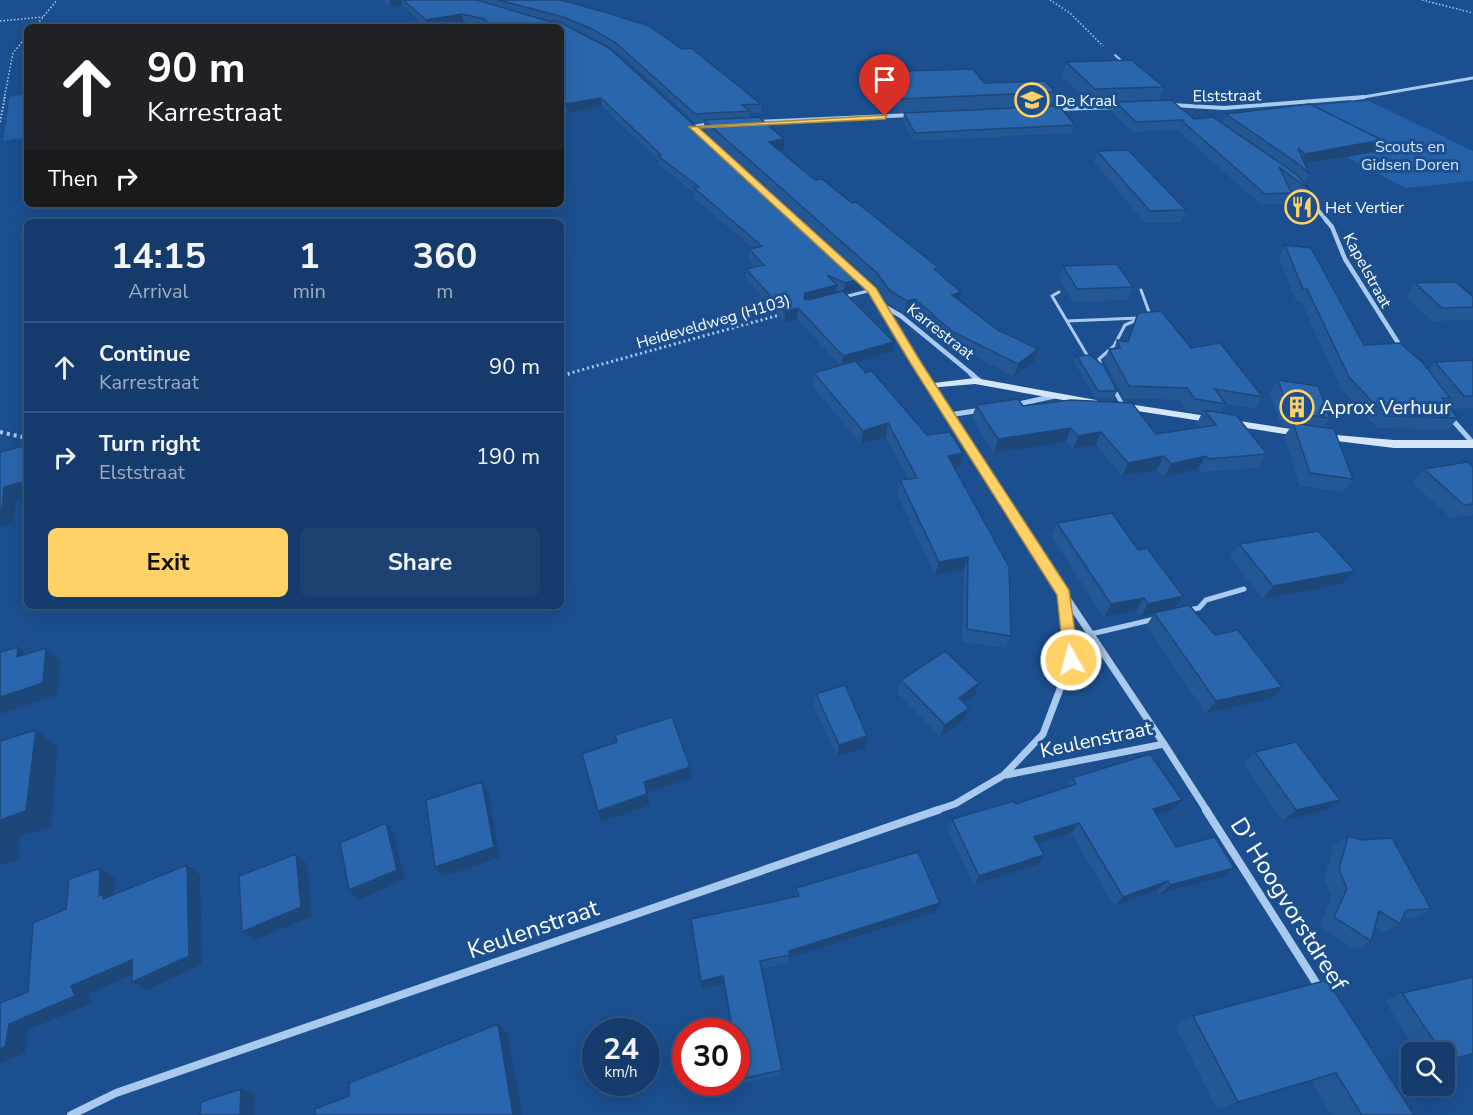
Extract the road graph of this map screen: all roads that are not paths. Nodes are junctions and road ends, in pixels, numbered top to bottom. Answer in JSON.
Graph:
{"nodes":[{"id":1,"x":1115,"y":55,"type":"dead end"},
{"id":2,"x":1132,"y":70,"type":"edge"},
{"id":3,"x":1473,"y":78,"type":"edge"},
{"id":4,"x":1170,"y":105,"type":"edge"},
{"id":5,"x":1123,"y":107,"type":"edge"},
{"id":6,"x":1052,"y":110,"type":"edge"},
{"id":7,"x":1192,"y":110,"type":"junction"},
{"id":8,"x":916,"y":115,"type":"edge"},
{"id":9,"x":1199,"y":115,"type":"dead end"},
{"id":10,"x":685,"y":119,"type":"edge"},
{"id":11,"x":752,"y":122,"type":"edge"},
{"id":12,"x":720,"y":124,"type":"edge"},
{"id":13,"x":695,"y":129,"type":"joint"},
{"id":14,"x":1296,"y":184,"type":"edge"},
{"id":15,"x":847,"y":267,"type":"edge"},
{"id":16,"x":872,"y":290,"type":"junction"},
{"id":17,"x":1141,"y":290,"type":"dead end"},
{"id":18,"x":1059,"y":292,"type":"dead end"},
{"id":19,"x":836,"y":300,"type":"edge"},
{"id":20,"x":882,"y":305,"type":"junction"},
{"id":21,"x":1142,"y":318,"type":"junction"},
{"id":22,"x":1067,"y":321,"type":"junction"},
{"id":23,"x":1407,"y":357,"type":"edge"},
{"id":24,"x":1102,"y":369,"type":"junction"},
{"id":25,"x":981,"y":382,"type":"junction"},
{"id":26,"x":931,"y":386,"type":"junction"},
{"id":27,"x":1055,"y":396,"type":"junction"},
{"id":28,"x":1007,"y":406,"type":"edge"},
{"id":29,"x":1124,"y":407,"type":"junction"},
{"id":30,"x":984,"y":409,"type":"edge"},
{"id":31,"x":1445,"y":412,"type":"edge"},
{"id":32,"x":949,"y":415,"type":"junction"},
{"id":33,"x":1473,"y":443,"type":"edge"},
{"id":34,"x":1244,"y":589,"type":"dead end"},
{"id":35,"x":1064,"y":594,"type":"junction"},
{"id":36,"x":1177,"y":613,"type":"edge"},
{"id":37,"x":1166,"y":616,"type":"edge"},
{"id":38,"x":1091,"y":634,"type":"junction"},
{"id":39,"x":1164,"y":744,"type":"junction"},
{"id":40,"x":1004,"y":775,"type":"junction"},
{"id":41,"x":1323,"y":994,"type":"edge"},
{"id":42,"x":71,"y":1115,"type":"edge"}],
"edges":[{"from":1,"to":2,"type":"lane"},
{"from":3,"to":7,"type":"street","name":"Elststraat"},
{"from":4,"to":7,"type":"street","name":"Elststraat"},
{"from":5,"to":6,"type":"street"},
{"from":7,"to":9,"type":"street"},
{"from":8,"to":11,"type":"street"},
{"from":10,"to":13,"type":"street"},
{"from":12,"to":13,"type":"street"},
{"from":14,"to":23,"type":"street","name":"Kapelstraat"},
{"from":15,"to":16,"type":"street","name":"Karrestraat"},
{"from":16,"to":19,"type":"lane"},
{"from":16,"to":20,"type":"street","name":"Karrestraat"},
{"from":17,"to":21,"type":"lane"},
{"from":18,"to":22,"type":"lane"},
{"from":20,"to":25,"type":"street","name":"Karrestraat"},
{"from":20,"to":26,"type":"street","name":"Karrestraat"},
{"from":21,"to":22,"type":"lane"},
{"from":21,"to":24,"type":"lane"},
{"from":22,"to":24,"type":"lane"},
{"from":24,"to":29,"type":"lane"},
{"from":25,"to":26,"type":"street","name":"Karrestraat"},
{"from":25,"to":27,"type":"street","name":"Karrestraat"},
{"from":26,"to":32,"type":"street","name":"Keulenstraat"},
{"from":27,"to":28,"type":"street","name":"Karrestraat"},
{"from":27,"to":29,"type":"street","name":"Karrestraat"},
{"from":29,"to":33,"type":"street","name":"Karrestraat"},
{"from":30,"to":32,"type":"street"},
{"from":31,"to":33,"type":"street"},
{"from":32,"to":35,"type":"street","name":"Keulenstraat"},
{"from":34,"to":36,"type":"lane"},
{"from":35,"to":38,"type":"street","name":"Keulenstraat"},
{"from":35,"to":40,"type":"street","name":"Keulenstraat"},
{"from":37,"to":38,"type":"lane"},
{"from":38,"to":39,"type":"street","name":"Keulenstraat"},
{"from":39,"to":40,"type":"street","name":"Keulenstraat"},
{"from":39,"to":41,"type":"street","name":"D' Hoogvorstdreef"},
{"from":40,"to":42,"type":"street","name":"Keulenstraat"}]}
